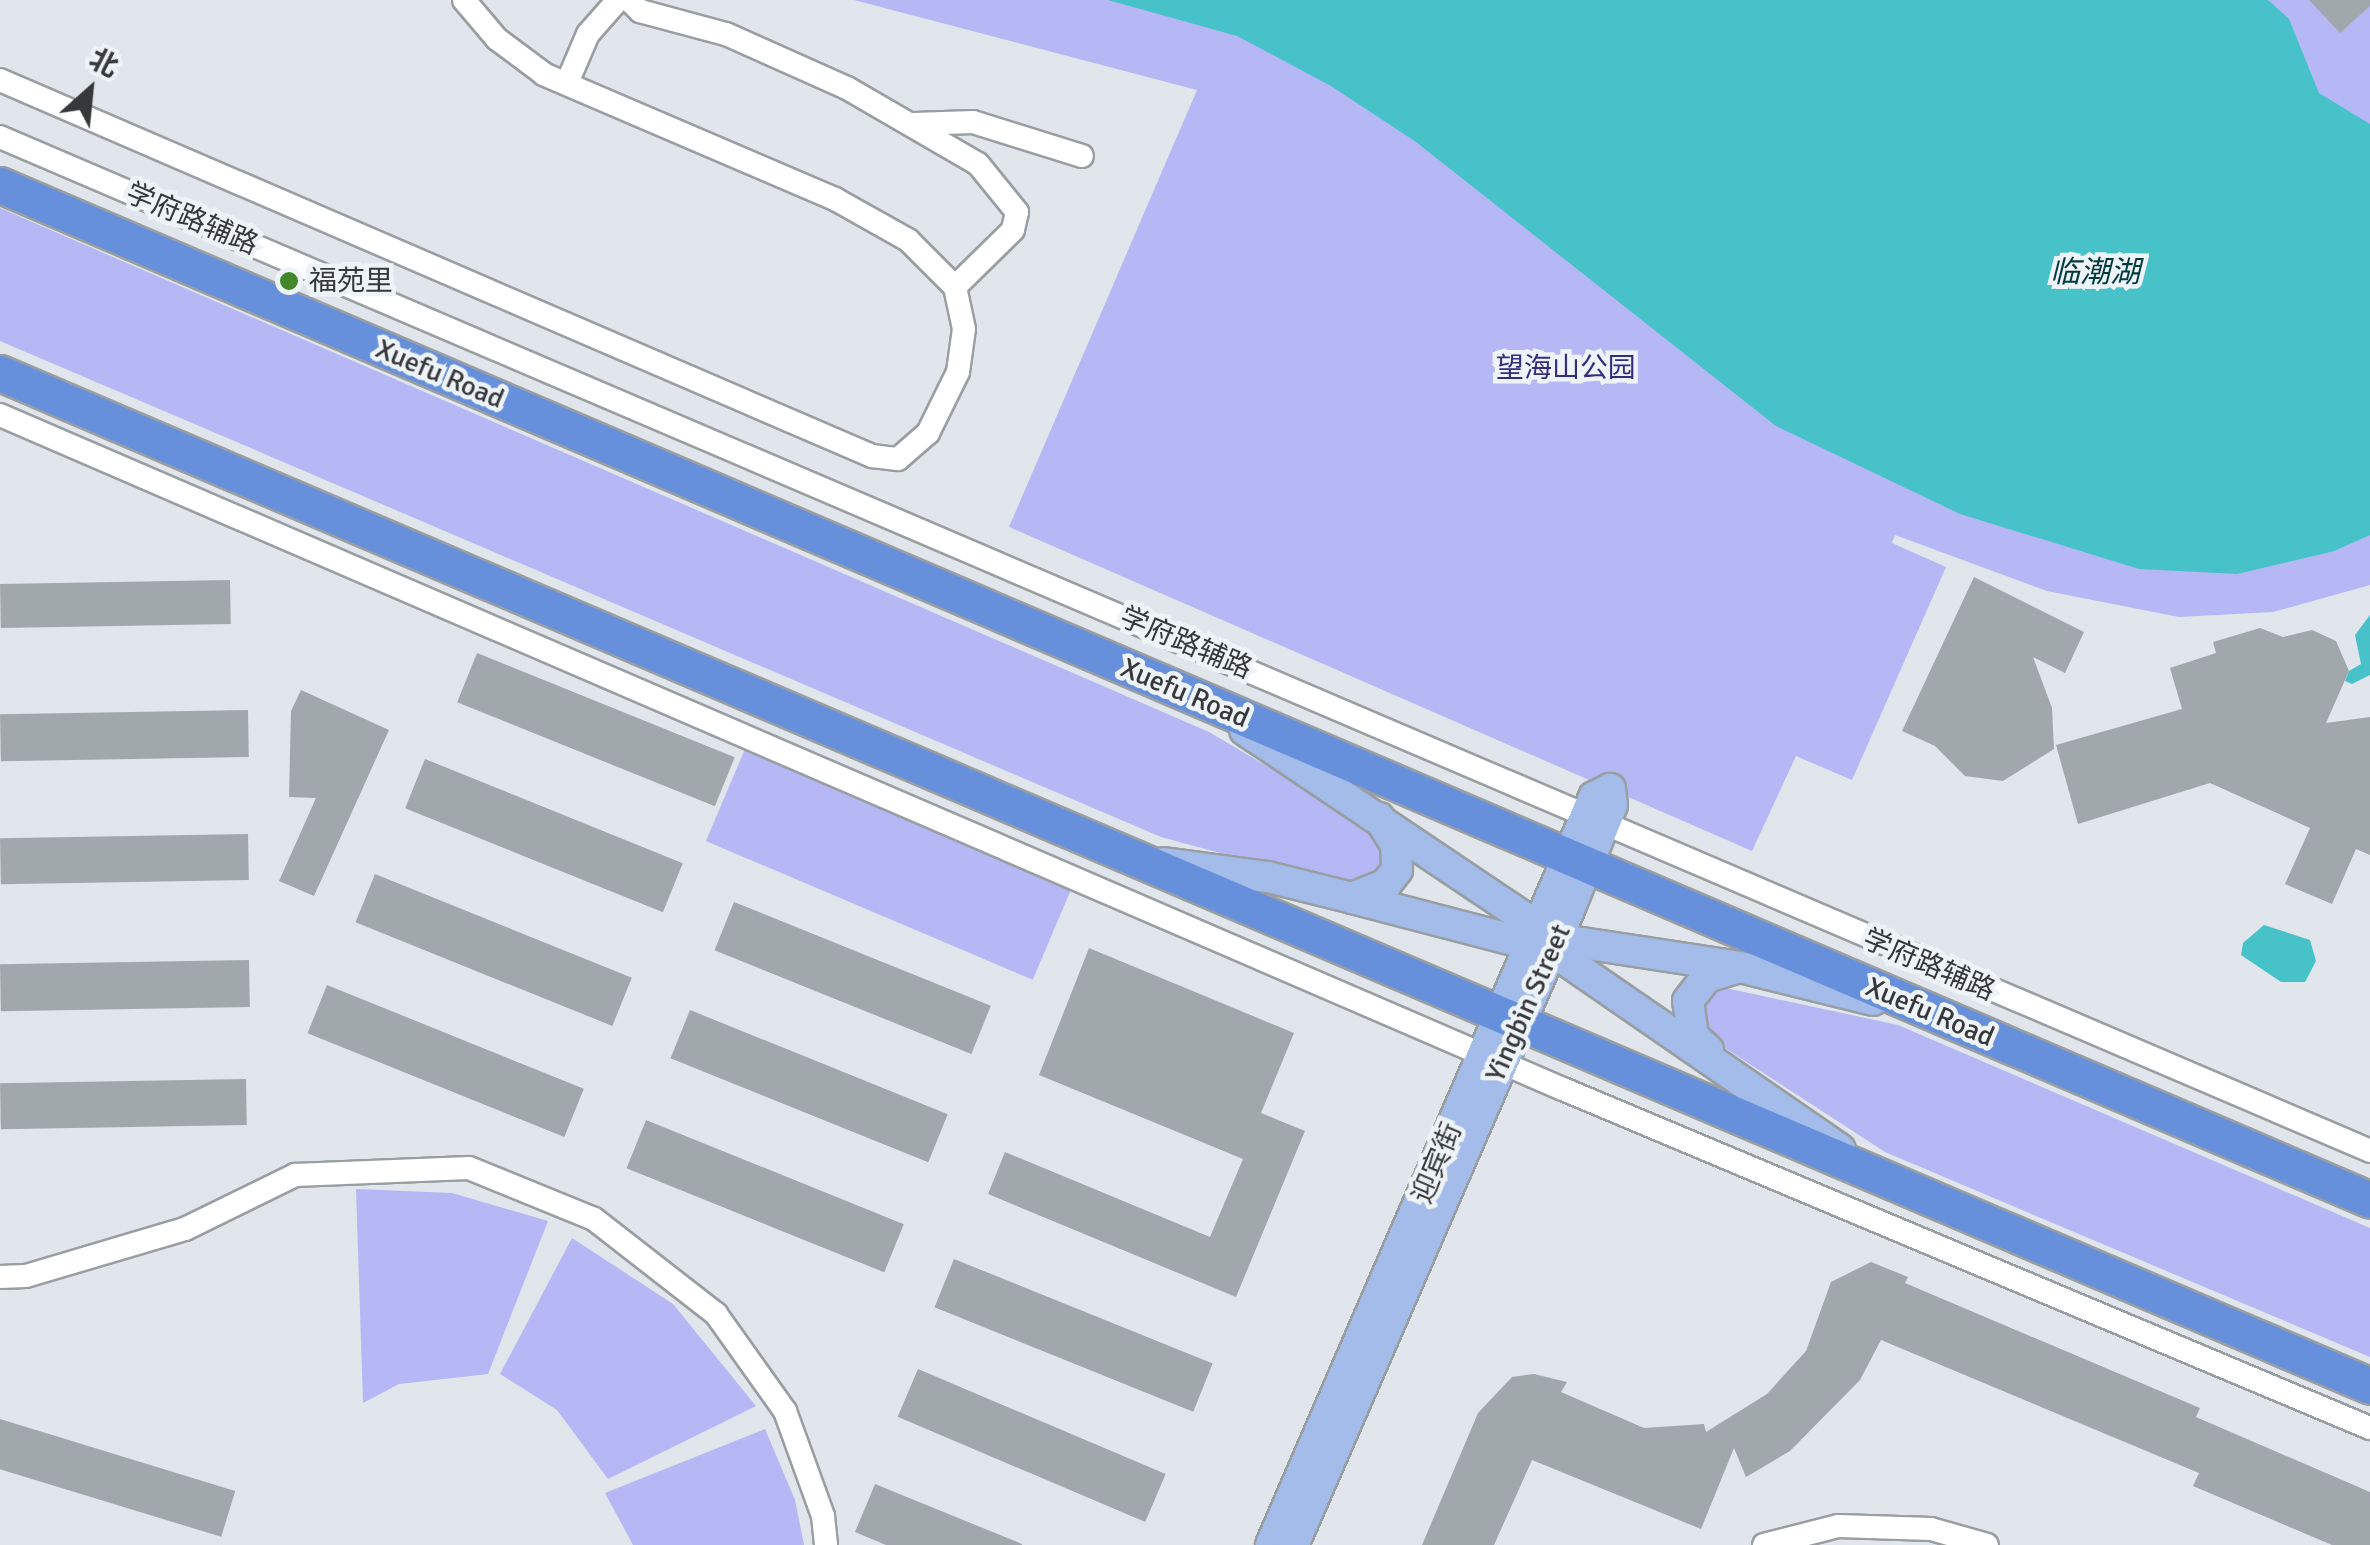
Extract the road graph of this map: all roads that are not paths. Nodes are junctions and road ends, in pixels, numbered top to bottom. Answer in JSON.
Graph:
{"nodes":[{"id":1,"x":464,"y":0,"type":"edge"},
{"id":2,"x":618,"y":0,"type":"edge"},
{"id":3,"x":629,"y":0,"type":"edge"},
{"id":4,"x":0,"y":80,"type":"edge"},
{"id":5,"x":567,"y":83,"type":"junction"},
{"id":6,"x":914,"y":124,"type":"junction"},
{"id":7,"x":0,"y":138,"type":"edge"},
{"id":8,"x":1082,"y":156,"type":"dead end"},
{"id":9,"x":0,"y":185,"type":"edge"},
{"id":10,"x":955,"y":287,"type":"junction"},
{"id":11,"x":0,"y":372,"type":"edge"},
{"id":12,"x":0,"y":415,"type":"edge"},
{"id":13,"x":1194,"y":697,"type":"junction"},
{"id":14,"x":1375,"y":814,"type":"junction"},
{"id":15,"x":1594,"y":823,"type":"junction"},
{"id":16,"x":1141,"y":860,"type":"junction"},
{"id":17,"x":1578,"y":861,"type":"junction"},
{"id":18,"x":1352,"y":898,"type":"junction"},
{"id":19,"x":1544,"y":941,"type":"junction"},
{"id":20,"x":1740,"y":967,"type":"junction"},
{"id":21,"x":1939,"y":1016,"type":"junction"},
{"id":22,"x":1510,"y":1018,"type":"junction"},
{"id":23,"x":1493,"y":1057,"type":"junction"},
{"id":24,"x":1737,"y":1078,"type":"junction"},
{"id":25,"x":2370,"y":1151,"type":"edge"},
{"id":26,"x":1878,"y":1176,"type":"junction"},
{"id":27,"x":2370,"y":1200,"type":"edge"},
{"id":28,"x":0,"y":1278,"type":"edge"},
{"id":29,"x":2370,"y":1386,"type":"edge"},
{"id":30,"x":2370,"y":1428,"type":"edge"},
{"id":31,"x":826,"y":1545,"type":"edge"},
{"id":32,"x":1272,"y":1545,"type":"edge"},
{"id":33,"x":1293,"y":1545,"type":"edge"},
{"id":34,"x":1764,"y":1545,"type":"edge"},
{"id":35,"x":1987,"y":1545,"type":"edge"}],
"edges":[{"from":1,"to":5,"type":"street"},
{"from":2,"to":5,"type":"street"},
{"from":3,"to":6,"type":"street"},
{"from":4,"to":10,"type":"street"},
{"from":5,"to":10,"type":"street"},
{"from":6,"to":8,"type":"street"},
{"from":6,"to":10,"type":"street"},
{"from":7,"to":15,"type":"street","name":"学府路辅路"},
{"from":9,"to":13,"type":"highway","name":"Xuefu Road"},
{"from":11,"to":16,"type":"highway"},
{"from":12,"to":23,"type":"street"},
{"from":13,"to":14,"type":"main road"},
{"from":13,"to":17,"type":"highway","name":"Xuefu Road"},
{"from":14,"to":18,"type":"main road"},
{"from":14,"to":19,"type":"main road"},
{"from":15,"to":17,"type":"main road","name":"Yingbin Street"},
{"from":15,"to":25,"type":"street","name":"学府路辅路"},
{"from":16,"to":18,"type":"main road"},
{"from":16,"to":22,"type":"highway"},
{"from":17,"to":19,"type":"main road","name":"Yingbin Street"},
{"from":17,"to":21,"type":"highway","name":"Xuefu Road"},
{"from":18,"to":19,"type":"main road"},
{"from":19,"to":20,"type":"main road"},
{"from":19,"to":22,"type":"main road","name":"Yingbin Street"},
{"from":19,"to":24,"type":"main road"},
{"from":20,"to":21,"type":"main road"},
{"from":20,"to":24,"type":"main road"},
{"from":21,"to":27,"type":"highway","name":"Xuefu Road"},
{"from":22,"to":23,"type":"main road","name":"Yingbin Street"},
{"from":22,"to":26,"type":"highway"},
{"from":23,"to":30,"type":"street"},
{"from":23,"to":32,"type":"main road","name":"迎宾街"},
{"from":23,"to":33,"type":"main road","name":"Yingbin Street"},
{"from":24,"to":26,"type":"main road"},
{"from":26,"to":29,"type":"highway"},
{"from":28,"to":31,"type":"street"},
{"from":34,"to":35,"type":"street"}]}
